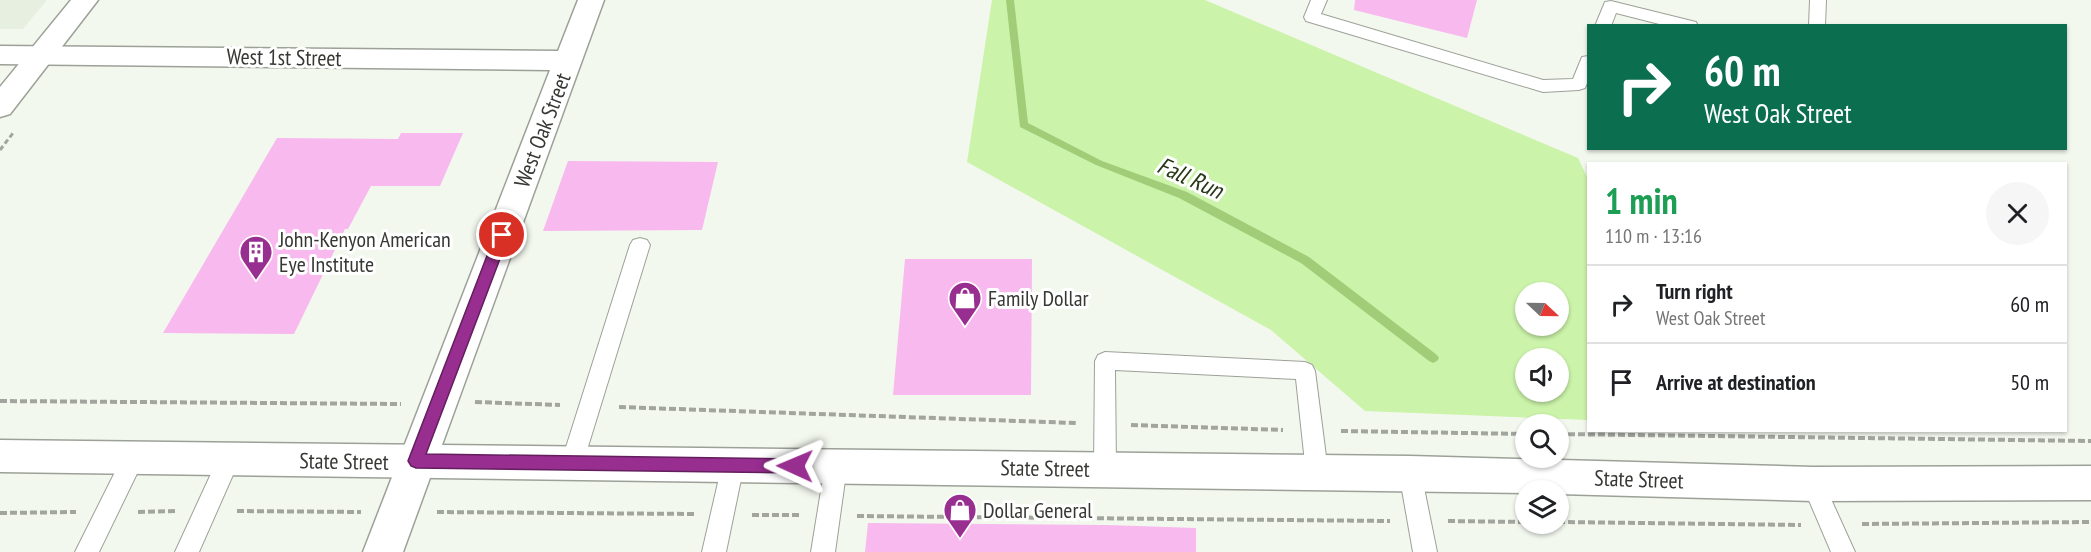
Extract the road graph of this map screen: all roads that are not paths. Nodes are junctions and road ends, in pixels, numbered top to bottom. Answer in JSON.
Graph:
{"nodes":[{"id":1,"x":85,"y":0,"type":"edge"},
{"id":2,"x":591,"y":0,"type":"edge"},
{"id":3,"x":1319,"y":0,"type":"edge"},
{"id":4,"x":1818,"y":0,"type":"edge"},
{"id":5,"x":1604,"y":24,"type":"edge"},
{"id":6,"x":1682,"y":24,"type":"edge"},
{"id":7,"x":1817,"y":24,"type":"edge"},
{"id":8,"x":0,"y":55,"type":"edge"},
{"id":9,"x":42,"y":55,"type":"junction"},
{"id":10,"x":568,"y":62,"type":"junction"},
{"id":11,"x":1587,"y":64,"type":"edge"},
{"id":12,"x":0,"y":107,"type":"edge"},
{"id":13,"x":640,"y":245,"type":"dead end"},
{"id":14,"x":0,"y":456,"type":"edge"},
{"id":15,"x":134,"y":457,"type":"junction"},
{"id":16,"x":229,"y":459,"type":"junction"},
{"id":17,"x":416,"y":461,"type":"junction"},
{"id":18,"x":572,"y":463,"type":"junction"},
{"id":19,"x":733,"y":465,"type":"junction"},
{"id":20,"x":836,"y":466,"type":"junction"},
{"id":21,"x":1105,"y":469,"type":"junction"},
{"id":22,"x":1317,"y":472,"type":"junction"},
{"id":23,"x":1410,"y":473,"type":"junction"},
{"id":24,"x":2091,"y":483,"type":"edge"},
{"id":25,"x":1813,"y":484,"type":"junction"},
{"id":26,"x":87,"y":552,"type":"edge"},
{"id":27,"x":187,"y":552,"type":"edge"},
{"id":28,"x":383,"y":552,"type":"edge"},
{"id":29,"x":714,"y":552,"type":"edge"},
{"id":30,"x":823,"y":552,"type":"edge"},
{"id":31,"x":1425,"y":552,"type":"edge"},
{"id":32,"x":1843,"y":552,"type":"edge"}],
"edges":[{"from":1,"to":9,"type":"main road"},
{"from":2,"to":10,"type":"main road","name":"West Oak Street"},
{"from":3,"to":11,"type":"lane"},
{"from":4,"to":7,"type":"lane"},
{"from":5,"to":6,"type":"lane"},
{"from":8,"to":9,"type":"main road","name":"West 1st Street"},
{"from":9,"to":10,"type":"main road","name":"West 1st Street"},
{"from":9,"to":12,"type":"main road"},
{"from":10,"to":17,"type":"main road","name":"West Oak Street"},
{"from":13,"to":18,"type":"lane"},
{"from":14,"to":15,"type":"main road","name":"State Street"},
{"from":15,"to":16,"type":"main road","name":"State Street"},
{"from":15,"to":26,"type":"lane"},
{"from":16,"to":17,"type":"main road","name":"State Street"},
{"from":16,"to":27,"type":"lane"},
{"from":17,"to":18,"type":"main road","name":"State Street"},
{"from":17,"to":28,"type":"main road","name":"West Oak Street"},
{"from":18,"to":19,"type":"main road","name":"State Street"},
{"from":19,"to":20,"type":"main road","name":"State Street"},
{"from":19,"to":29,"type":"lane"},
{"from":20,"to":21,"type":"main road","name":"State Street"},
{"from":20,"to":30,"type":"lane"},
{"from":21,"to":22,"type":"main road","name":"State Street"},
{"from":21,"to":22,"type":"lane"},
{"from":22,"to":23,"type":"main road","name":"State Street"},
{"from":23,"to":25,"type":"main road","name":"State Street"},
{"from":23,"to":31,"type":"lane"},
{"from":24,"to":25,"type":"main road","name":"State Street"},
{"from":25,"to":32,"type":"lane"}]}
